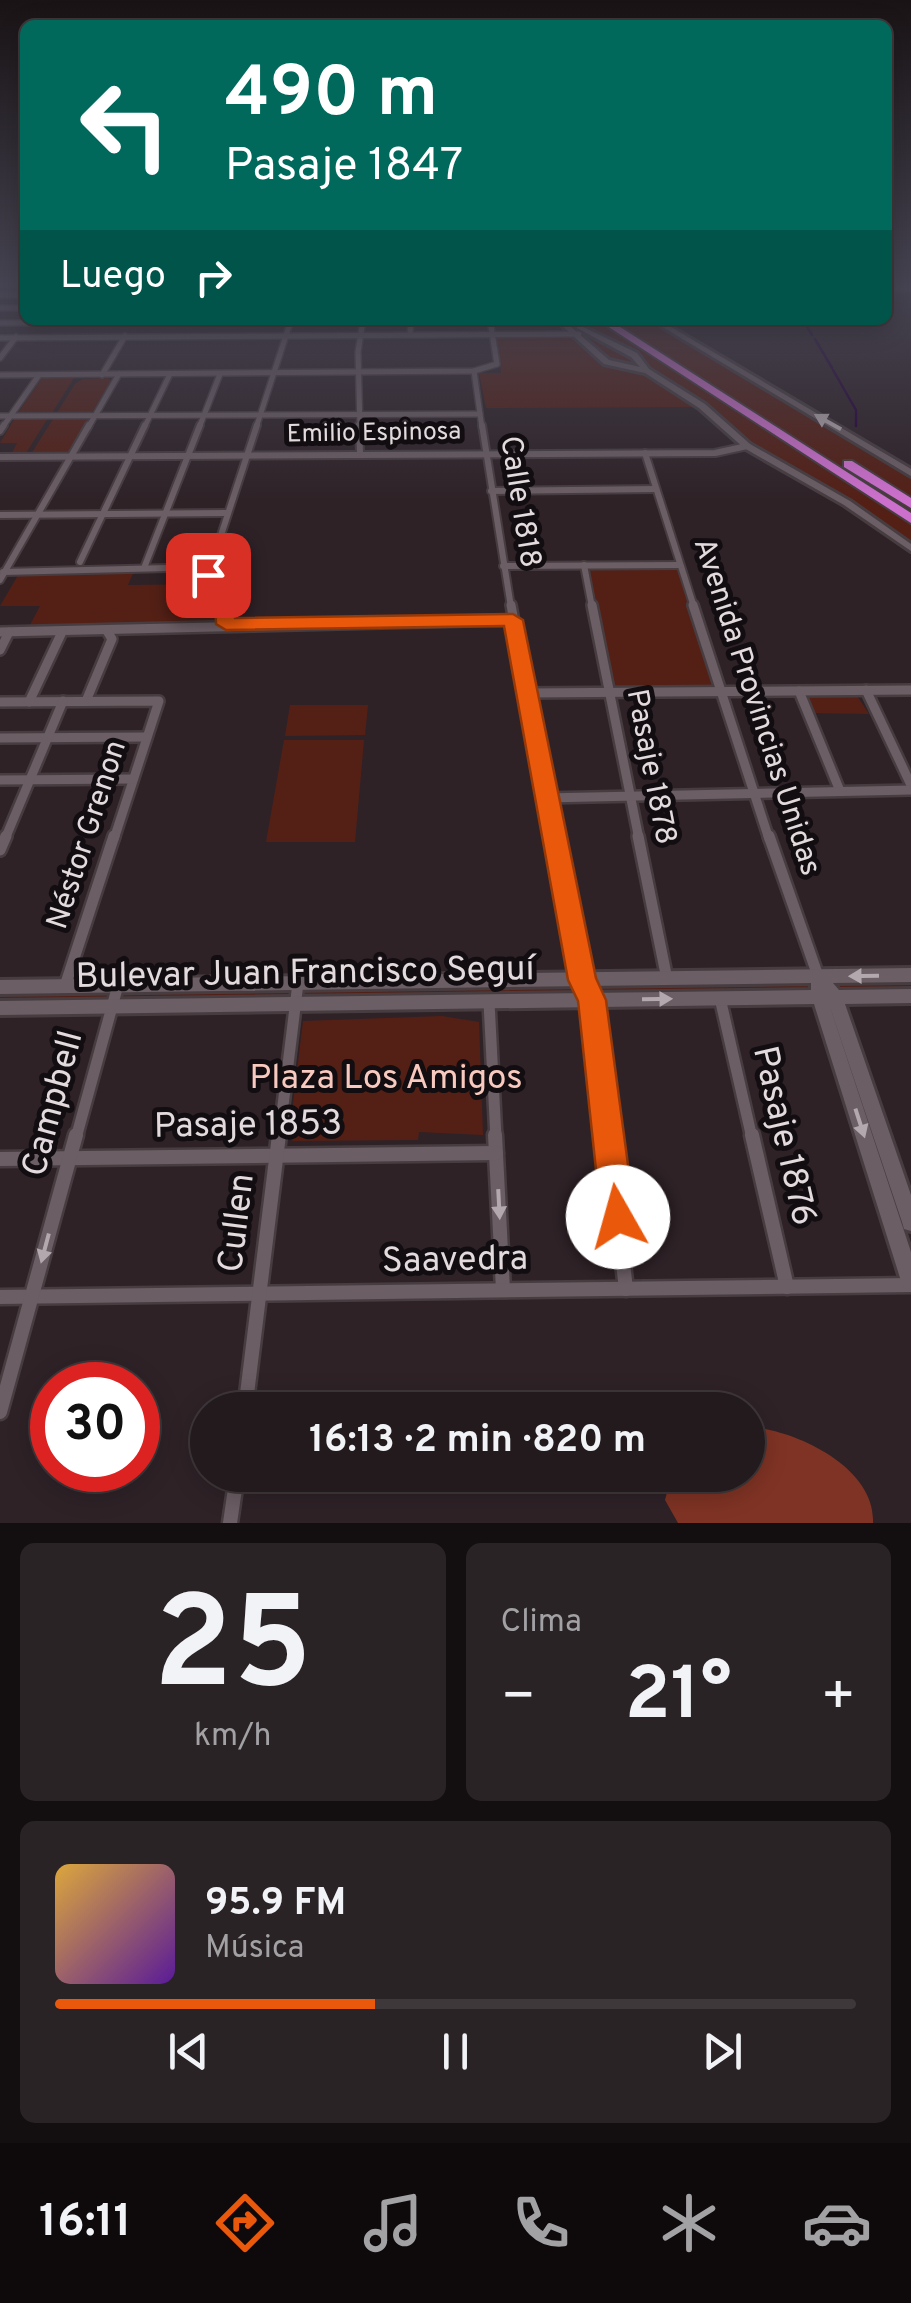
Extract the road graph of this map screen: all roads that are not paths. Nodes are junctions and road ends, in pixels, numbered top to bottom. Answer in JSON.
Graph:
{"nodes":[{"id":1,"x":111,"y":359,"type":"edge"},
{"id":2,"x":279,"y":359,"type":"edge"},
{"id":3,"x":359,"y":359,"type":"edge"},
{"id":4,"x":495,"y":359,"type":"edge"},
{"id":5,"x":663,"y":359,"type":"edge"},
{"id":6,"x":684,"y":359,"type":"edge"},
{"id":7,"x":720,"y":359,"type":"edge"},
{"id":8,"x":604,"y":360,"type":"edge"},
{"id":9,"x":638,"y":360,"type":"joint"},
{"id":10,"x":626,"y":366,"type":"junction"},
{"id":11,"x":646,"y":371,"type":"junction"},
{"id":12,"x":358,"y":372,"type":"junction"},
{"id":13,"x":474,"y":372,"type":"junction"},
{"id":14,"x":274,"y":373,"type":"junction"},
{"id":15,"x":119,"y":374,"type":"junction"},
{"id":16,"x":170,"y":374,"type":"junction"},
{"id":17,"x":220,"y":374,"type":"junction"},
{"id":18,"x":39,"y":375,"type":"junction"},
{"id":19,"x":102,"y":375,"type":"junction"},
{"id":20,"x":0,"y":376,"type":"edge"},
{"id":21,"x":480,"y":414,"type":"junction"},
{"id":22,"x":360,"y":415,"type":"junction"},
{"id":23,"x":0,"y":416,"type":"edge"},
{"id":24,"x":10,"y":416,"type":"junction"},
{"id":25,"x":150,"y":416,"type":"junction"},
{"id":26,"x":204,"y":416,"type":"junction"},
{"id":27,"x":262,"y":416,"type":"junction"},
{"id":28,"x":95,"y":417,"type":"junction"},
{"id":29,"x":0,"y":431,"type":"edge"},
{"id":30,"x":747,"y":446,"type":"junction"},
{"id":31,"x":360,"y":453,"type":"junction"},
{"id":32,"x":644,"y":453,"type":"junction"},
{"id":33,"x":486,"y":454,"type":"junction"},
{"id":34,"x":0,"y":457,"type":"edge"},
{"id":35,"x":187,"y":457,"type":"junction"},
{"id":36,"x":247,"y":457,"type":"junction"},
{"id":37,"x":70,"y":458,"type":"junction"},
{"id":38,"x":130,"y":458,"type":"junction"},
{"id":39,"x":911,"y":473,"type":"edge"},
{"id":40,"x":656,"y":489,"type":"junction"},
{"id":41,"x":491,"y":490,"type":"junction"},
{"id":42,"x":911,"y":504,"type":"edge"},
{"id":43,"x":226,"y":513,"type":"junction"},
{"id":44,"x":0,"y":514,"type":"edge"},
{"id":45,"x":38,"y":514,"type":"junction"},
{"id":46,"x":103,"y":514,"type":"junction"},
{"id":47,"x":166,"y":514,"type":"junction"},
{"id":48,"x":911,"y":519,"type":"edge"},
{"id":49,"x":911,"y":548,"type":"edge"},
{"id":50,"x":80,"y":562,"type":"dead end"},
{"id":51,"x":584,"y":565,"type":"junction"},
{"id":52,"x":680,"y":565,"type":"junction"},
{"id":53,"x":503,"y":566,"type":"junction"},
{"id":54,"x":144,"y":568,"type":"junction"},
{"id":55,"x":210,"y":568,"type":"junction"},
{"id":56,"x":2,"y":574,"type":"edge"},
{"id":57,"x":513,"y":620,"type":"junction"},
{"id":58,"x":226,"y":624,"type":"junction"},
{"id":59,"x":107,"y":631,"type":"junction"},
{"id":60,"x":5,"y":632,"type":"edge"},
{"id":61,"x":62,"y":632,"type":"junction"},
{"id":62,"x":0,"y":650,"type":"edge"},
{"id":63,"x":866,"y":690,"type":"junction"},
{"id":64,"x":911,"y":690,"type":"edge"},
{"id":65,"x":798,"y":691,"type":"junction"},
{"id":66,"x":610,"y":692,"type":"junction"},
{"id":67,"x":721,"y":692,"type":"junction"},
{"id":68,"x":526,"y":693,"type":"junction"},
{"id":69,"x":86,"y":701,"type":"junction"},
{"id":70,"x":0,"y":702,"type":"edge"},
{"id":71,"x":29,"y":702,"type":"junction"},
{"id":72,"x":63,"y":702,"type":"junction"},
{"id":73,"x":147,"y":737,"type":"junction"},
{"id":74,"x":0,"y":738,"type":"edge"},
{"id":75,"x":48,"y":738,"type":"junction"},
{"id":76,"x":133,"y":779,"type":"junction"},
{"id":77,"x":0,"y":780,"type":"edge"},
{"id":78,"x":30,"y":780,"type":"junction"},
{"id":79,"x":911,"y":788,"type":"edge"},
{"id":80,"x":840,"y":792,"type":"junction"},
{"id":81,"x":754,"y":795,"type":"junction"},
{"id":82,"x":546,"y":798,"type":"junction"},
{"id":83,"x":631,"y":798,"type":"junction"},
{"id":84,"x":0,"y":850,"type":"edge"},
{"id":85,"x":911,"y":975,"type":"edge"},
{"id":86,"x":818,"y":976,"type":"junction"},
{"id":87,"x":667,"y":978,"type":"junction"},
{"id":88,"x":582,"y":980,"type":"junction"},
{"id":89,"x":298,"y":983,"type":"junction"},
{"id":90,"x":118,"y":985,"type":"junction"},
{"id":91,"x":65,"y":986,"type":"junction"},
{"id":92,"x":0,"y":987,"type":"edge"},
{"id":93,"x":911,"y":996,"type":"edge"},
{"id":94,"x":827,"y":997,"type":"junction"},
{"id":95,"x":720,"y":998,"type":"junction"},
{"id":96,"x":592,"y":1000,"type":"junction"},
{"id":97,"x":489,"y":1002,"type":"junction"},
{"id":98,"x":295,"y":1004,"type":"junction"},
{"id":99,"x":112,"y":1007,"type":"junction"},
{"id":100,"x":0,"y":1008,"type":"edge"},
{"id":101,"x":496,"y":1153,"type":"junction"},
{"id":102,"x":276,"y":1156,"type":"junction"},
{"id":103,"x":70,"y":1158,"type":"junction"},
{"id":104,"x":0,"y":1159,"type":"edge"},
{"id":105,"x":911,"y":1222,"type":"edge"},
{"id":106,"x":911,"y":1283,"type":"edge"},
{"id":107,"x":788,"y":1287,"type":"junction"},
{"id":108,"x":626,"y":1289,"type":"junction"},
{"id":109,"x":503,"y":1290,"type":"junction"},
{"id":110,"x":259,"y":1294,"type":"junction"},
{"id":111,"x":0,"y":1297,"type":"edge"},
{"id":112,"x":32,"y":1297,"type":"junction"},
{"id":113,"x":247,"y":1392,"type":"edge"},
{"id":114,"x":0,"y":1412,"type":"edge"},
{"id":115,"x":234,"y":1492,"type":"edge"},
{"id":116,"x":230,"y":1523,"type":"edge"}],
"edges":[{"from":1,"to":19,"type":"street"},
{"from":2,"to":14,"type":"street"},
{"from":3,"to":12,"type":"street"},
{"from":4,"to":13,"type":"street"},
{"from":5,"to":48,"type":"highway"},
{"from":6,"to":42,"type":"highway"},
{"from":39,"to":7,"type":"main road","one_way":true},
{"from":8,"to":10,"type":"main road"},
{"from":9,"to":10,"type":"main road"},
{"from":9,"to":11,"type":"main road"},
{"from":10,"to":11,"type":"main road"},
{"from":11,"to":30,"type":"main road"},
{"from":12,"to":13,"type":"street"},
{"from":12,"to":14,"type":"street"},
{"from":12,"to":22,"type":"street"},
{"from":13,"to":21,"type":"street","name":"Calle 1818"},
{"from":14,"to":17,"type":"street"},
{"from":14,"to":27,"type":"street"},
{"from":15,"to":16,"type":"street"},
{"from":15,"to":19,"type":"street"},
{"from":15,"to":28,"type":"street"},
{"from":16,"to":17,"type":"street"},
{"from":16,"to":25,"type":"street"},
{"from":17,"to":26,"type":"street"},
{"from":18,"to":19,"type":"street"},
{"from":18,"to":20,"type":"street"},
{"from":18,"to":24,"type":"street"},
{"from":21,"to":22,"type":"street"},
{"from":21,"to":33,"type":"street","name":"Calle 1818"},
{"from":22,"to":27,"type":"street"},
{"from":22,"to":31,"type":"street"},
{"from":23,"to":24,"type":"street"},
{"from":24,"to":28,"type":"street"},
{"from":24,"to":29,"type":"street"},
{"from":25,"to":26,"type":"street"},
{"from":25,"to":28,"type":"street"},
{"from":25,"to":38,"type":"street"},
{"from":26,"to":27,"type":"street"},
{"from":26,"to":35,"type":"street"},
{"from":27,"to":36,"type":"street"},
{"from":28,"to":37,"type":"street"},
{"from":30,"to":32,"type":"street","name":"Emilio Espinosa"},
{"from":30,"to":49,"type":"main road"},
{"from":31,"to":33,"type":"street","name":"Emilio Espinosa"},
{"from":31,"to":36,"type":"street","name":"Emilio Espinosa"},
{"from":32,"to":33,"type":"street","name":"Emilio Espinosa"},
{"from":32,"to":40,"type":"street","name":"Avenida Provincias Unidas"},
{"from":33,"to":41,"type":"street","name":"Calle 1818"},
{"from":34,"to":37,"type":"street","name":"Emilio Espinosa"},
{"from":35,"to":36,"type":"street","name":"Emilio Espinosa"},
{"from":35,"to":38,"type":"street","name":"Emilio Espinosa"},
{"from":35,"to":47,"type":"street"},
{"from":36,"to":43,"type":"street"},
{"from":37,"to":38,"type":"street","name":"Emilio Espinosa"},
{"from":37,"to":45,"type":"street"},
{"from":38,"to":46,"type":"street"},
{"from":40,"to":41,"type":"street"},
{"from":40,"to":52,"type":"street","name":"Avenida Provincias Unidas"},
{"from":41,"to":53,"type":"street","name":"Calle 1818"},
{"from":43,"to":47,"type":"street"},
{"from":43,"to":55,"type":"street"},
{"from":44,"to":45,"type":"street"},
{"from":45,"to":46,"type":"street"},
{"from":45,"to":56,"type":"street"},
{"from":46,"to":47,"type":"street"},
{"from":46,"to":50,"type":"street"},
{"from":47,"to":54,"type":"street"},
{"from":51,"to":52,"type":"street"},
{"from":51,"to":53,"type":"street"},
{"from":51,"to":66,"type":"street","name":"Pasaje 1878"},
{"from":52,"to":67,"type":"street","name":"Avenida Provincias Unidas"},
{"from":53,"to":57,"type":"street","name":"Calle 1818"},
{"from":54,"to":55,"type":"street"},
{"from":54,"to":56,"type":"street"},
{"from":55,"to":58,"type":"street"},
{"from":57,"to":58,"type":"street"},
{"from":57,"to":68,"type":"street","name":"Calle 1818"},
{"from":58,"to":59,"type":"street"},
{"from":59,"to":61,"type":"street"},
{"from":59,"to":69,"type":"street"},
{"from":60,"to":61,"type":"street"},
{"from":60,"to":62,"type":"street"},
{"from":61,"to":71,"type":"street"},
{"from":63,"to":64,"type":"street"},
{"from":63,"to":65,"type":"street"},
{"from":63,"to":79,"type":"street"},
{"from":65,"to":67,"type":"street"},
{"from":65,"to":80,"type":"street"},
{"from":66,"to":67,"type":"street"},
{"from":66,"to":68,"type":"street"},
{"from":66,"to":83,"type":"street","name":"Pasaje 1878"},
{"from":67,"to":81,"type":"street","name":"Avenida Provincias Unidas"},
{"from":68,"to":82,"type":"street","name":"Calle 1818"},
{"from":69,"to":72,"type":"street"},
{"from":69,"to":73,"type":"street","name":"Néstor Grenon"},
{"from":70,"to":71,"type":"street"},
{"from":71,"to":72,"type":"street"},
{"from":72,"to":75,"type":"street"},
{"from":73,"to":75,"type":"street"},
{"from":73,"to":76,"type":"street","name":"Néstor Grenon"},
{"from":74,"to":75,"type":"street"},
{"from":75,"to":78,"type":"street"},
{"from":76,"to":78,"type":"street"},
{"from":76,"to":91,"type":"street","name":"Néstor Grenon"},
{"from":77,"to":78,"type":"street"},
{"from":78,"to":84,"type":"street"},
{"from":79,"to":80,"type":"street"},
{"from":80,"to":81,"type":"street"},
{"from":81,"to":83,"type":"street"},
{"from":81,"to":86,"type":"street","name":"Avenida Provincias Unidas"},
{"from":82,"to":83,"type":"street"},
{"from":82,"to":88,"type":"street","name":"Calle 1818"},
{"from":83,"to":87,"type":"street","name":"Pasaje 1878"},
{"from":85,"to":86,"type":"main road","name":"Bulevar Juan Francisco Seguí","one_way":true},
{"from":86,"to":87,"type":"main road","name":"Bulevar Juan Francisco Seguí"},
{"from":86,"to":94,"type":"main road","name":"Avenida Provincias Unidas"},
{"from":87,"to":88,"type":"main road","name":"Bulevar Juan Francisco Seguí"},
{"from":88,"to":89,"type":"main road","name":"Bulevar Juan Francisco Seguí"},
{"from":88,"to":96,"type":"street","name":"Calle 1818"},
{"from":89,"to":90,"type":"main road","name":"Bulevar Juan Francisco Seguí"},
{"from":89,"to":98,"type":"street","name":"Cullen"},
{"from":90,"to":91,"type":"main road","name":"Bulevar Juan Francisco Seguí"},
{"from":90,"to":99,"type":"street","name":"Campbell"},
{"from":91,"to":92,"type":"main road","name":"Bulevar Juan Francisco Seguí"},
{"from":93,"to":94,"type":"main road","name":"Bulevar Juan Francisco Seguí"},
{"from":94,"to":95,"type":"main road","name":"Bulevar Juan Francisco Seguí"},
{"from":94,"to":105,"type":"main road","name":"Avenida Provincias Unidas"},
{"from":94,"to":106,"type":"main road","name":"Avenida Provincias Unidas","one_way":true},
{"from":96,"to":95,"type":"main road","name":"Bulevar Juan Francisco Seguí","one_way":true},
{"from":95,"to":107,"type":"street","name":"Pasaje 1876"},
{"from":96,"to":97,"type":"main road","name":"Bulevar Juan Francisco Seguí"},
{"from":96,"to":108,"type":"street","name":"Calle 1818"},
{"from":97,"to":98,"type":"main road","name":"Bulevar Juan Francisco Seguí"},
{"from":97,"to":101,"type":"street"},
{"from":98,"to":99,"type":"main road","name":"Bulevar Juan Francisco Seguí"},
{"from":98,"to":102,"type":"street","name":"Cullen"},
{"from":99,"to":100,"type":"main road","name":"Bulevar Juan Francisco Seguí"},
{"from":99,"to":103,"type":"street","name":"Campbell"},
{"from":101,"to":102,"type":"street","name":"Pasaje 1853"},
{"from":101,"to":109,"type":"street","one_way":true},
{"from":102,"to":103,"type":"street","name":"Pasaje 1853"},
{"from":102,"to":110,"type":"street","name":"Cullen"},
{"from":103,"to":104,"type":"street","name":"Pasaje 1853"},
{"from":103,"to":112,"type":"street","name":"Campbell","one_way":true},
{"from":106,"to":107,"type":"street","name":"Saavedra"},
{"from":107,"to":108,"type":"street","name":"Saavedra"},
{"from":108,"to":109,"type":"street","name":"Saavedra"},
{"from":109,"to":110,"type":"street","name":"Saavedra"},
{"from":110,"to":112,"type":"street","name":"Saavedra"},
{"from":110,"to":113,"type":"street","name":"Cullen"},
{"from":111,"to":112,"type":"street","name":"Saavedra"},
{"from":112,"to":114,"type":"street","name":"Campbell"},
{"from":115,"to":116,"type":"street"}]}
